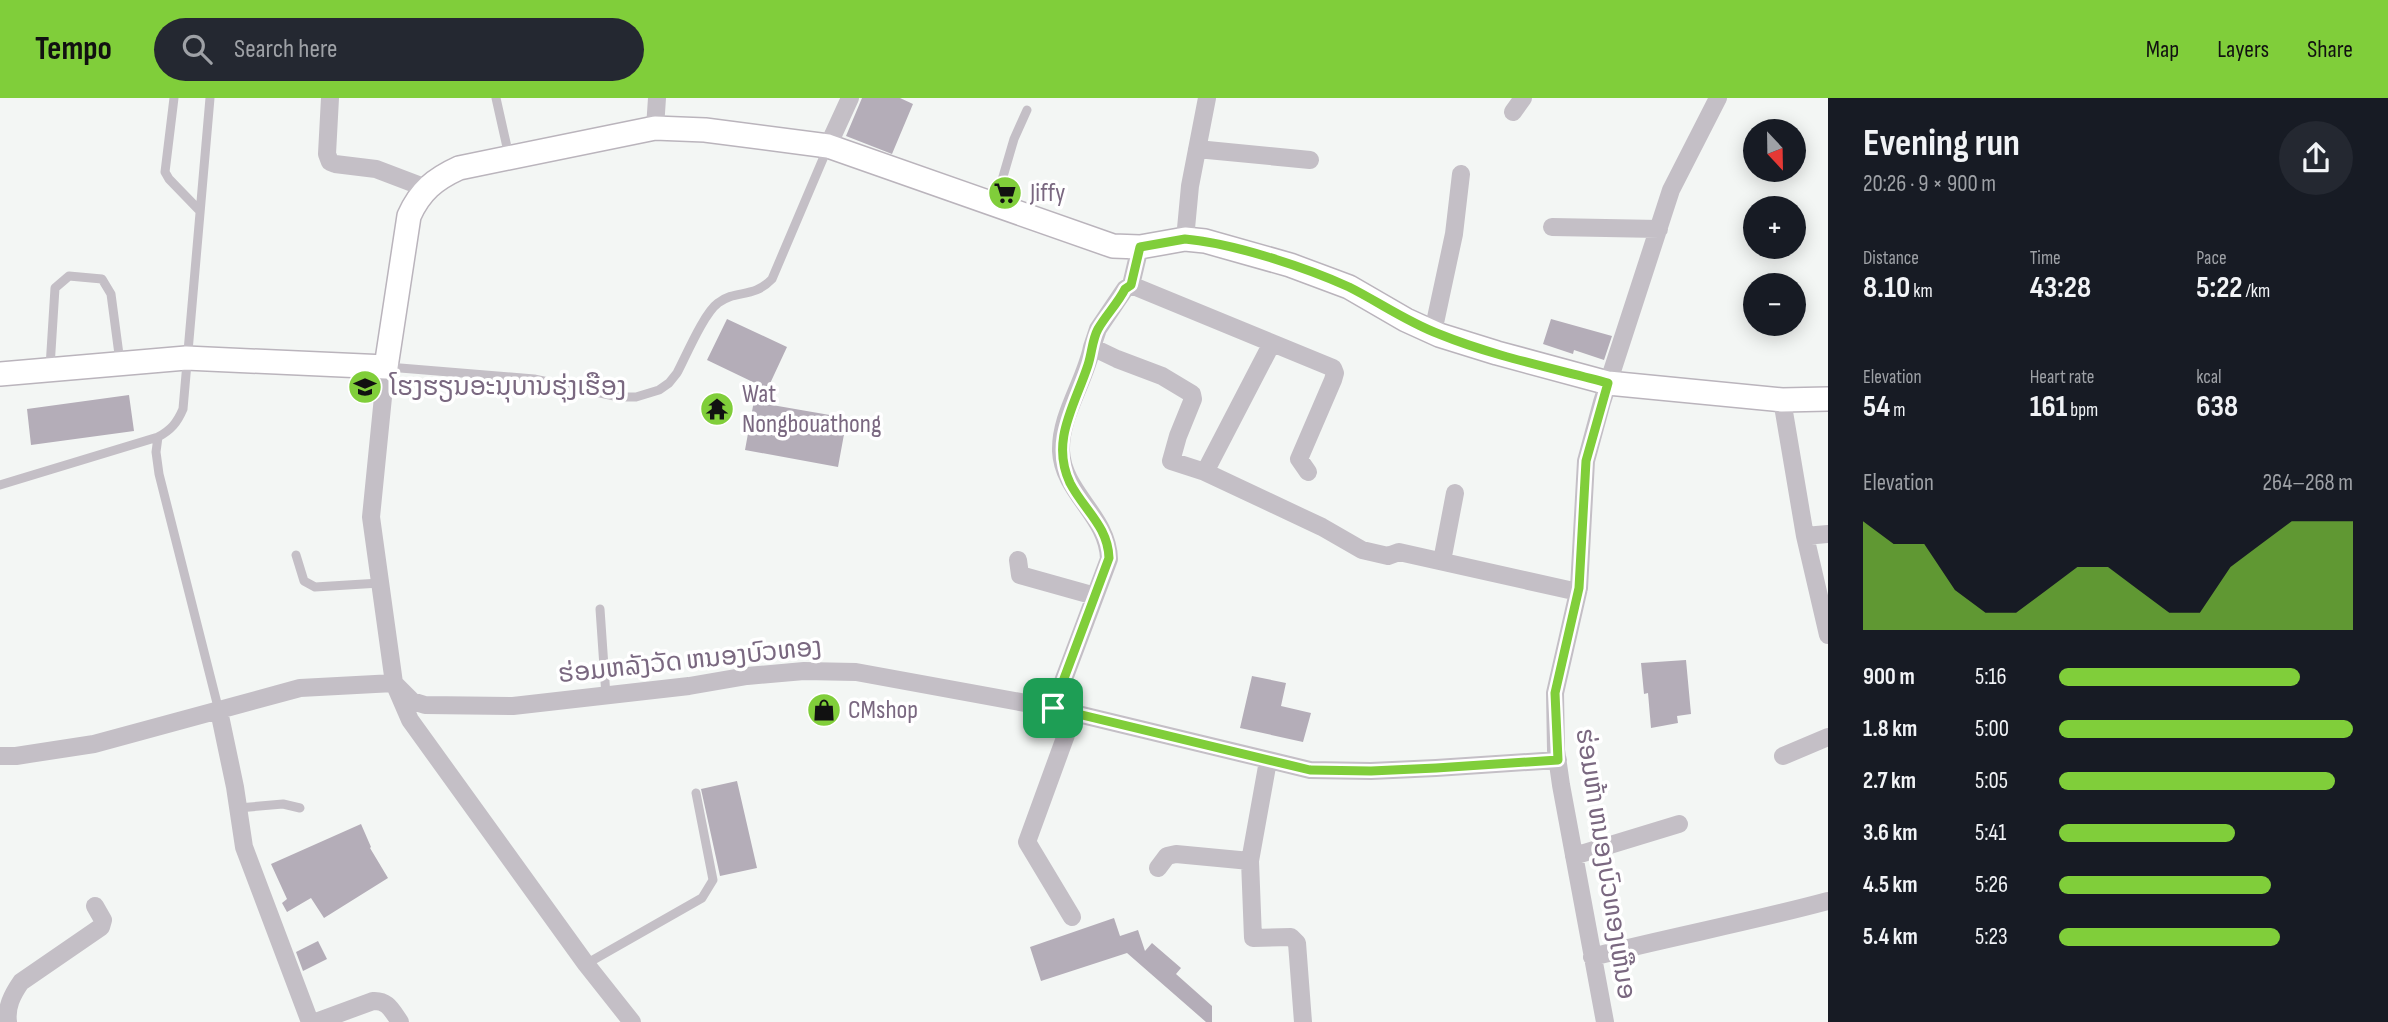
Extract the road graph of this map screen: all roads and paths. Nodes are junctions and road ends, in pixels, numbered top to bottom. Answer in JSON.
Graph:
{"nodes":[{"id":1,"x":174,"y":98,"type":"edge"},
{"id":2,"x":210,"y":98,"type":"edge"},
{"id":3,"x":330,"y":98,"type":"edge"},
{"id":4,"x":496,"y":98,"type":"edge"},
{"id":5,"x":657,"y":98,"type":"edge"},
{"id":6,"x":850,"y":98,"type":"edge"},
{"id":7,"x":1207,"y":98,"type":"edge"},
{"id":8,"x":1718,"y":98,"type":"edge"},
{"id":9,"x":1027,"y":110,"type":"dead end"},
{"id":10,"x":655,"y":128,"type":"junction"},
{"id":11,"x":828,"y":146,"type":"junction"},
{"id":12,"x":1197,"y":149,"type":"junction"},
{"id":13,"x":509,"y":156,"type":"junction"},
{"id":14,"x":1310,"y":159,"type":"dead end"},
{"id":15,"x":1461,"y":174,"type":"dead end"},
{"id":16,"x":426,"y":188,"type":"junction"},
{"id":17,"x":995,"y":204,"type":"junction"},
{"id":18,"x":199,"y":210,"type":"junction"},
{"id":19,"x":1552,"y":227,"type":"dead end"},
{"id":20,"x":1659,"y":229,"type":"junction"},
{"id":21,"x":1185,"y":239,"type":"junction"},
{"id":22,"x":1140,"y":247,"type":"junction"},
{"id":23,"x":1131,"y":285,"type":"junction"},
{"id":24,"x":1433,"y":332,"type":"junction"},
{"id":25,"x":1272,"y":343,"type":"junction"},
{"id":26,"x":1092,"y":347,"type":"junction"},
{"id":27,"x":186,"y":358,"type":"junction"},
{"id":28,"x":120,"y":364,"type":"junction"},
{"id":29,"x":386,"y":367,"type":"junction"},
{"id":30,"x":50,"y":369,"type":"junction"},
{"id":31,"x":0,"y":374,"type":"edge"},
{"id":32,"x":1608,"y":383,"type":"junction"},
{"id":33,"x":1828,"y":399,"type":"edge"},
{"id":34,"x":1782,"y":400,"type":"junction"},
{"id":35,"x":158,"y":437,"type":"junction"},
{"id":36,"x":1205,"y":472,"type":"junction"},
{"id":37,"x":1308,"y":472,"type":"dead end"},
{"id":38,"x":0,"y":485,"type":"edge"},
{"id":39,"x":1455,"y":492,"type":"dead end"},
{"id":40,"x":1828,"y":534,"type":"edge"},
{"id":41,"x":1805,"y":536,"type":"junction"},
{"id":42,"x":296,"y":555,"type":"dead end"},
{"id":43,"x":1018,"y":560,"type":"dead end"},
{"id":44,"x":1441,"y":562,"type":"junction"},
{"id":45,"x":380,"y":583,"type":"junction"},
{"id":46,"x":1579,"y":588,"type":"junction"},
{"id":47,"x":1095,"y":596,"type":"junction"},
{"id":48,"x":600,"y":608,"type":"dead end"},
{"id":49,"x":1828,"y":635,"type":"edge"},
{"id":50,"x":394,"y":683,"type":"junction"},
{"id":51,"x":606,"y":696,"type":"junction"},
{"id":52,"x":1053,"y":708,"type":"junction"},
{"id":53,"x":219,"y":711,"type":"junction"},
{"id":54,"x":1074,"y":713,"type":"junction"},
{"id":55,"x":1828,"y":737,"type":"edge"},
{"id":56,"x":0,"y":756,"type":"edge"},
{"id":57,"x":1783,"y":756,"type":"dead end"},
{"id":58,"x":1558,"y":760,"type":"junction"},
{"id":59,"x":1268,"y":761,"type":"junction"},
{"id":60,"x":696,"y":793,"type":"dead end"},
{"id":61,"x":236,"y":808,"type":"junction"},
{"id":62,"x":300,"y":808,"type":"dead end"},
{"id":63,"x":1679,"y":824,"type":"dead end"},
{"id":64,"x":1574,"y":856,"type":"junction"},
{"id":65,"x":1250,"y":861,"type":"junction"},
{"id":66,"x":1158,"y":868,"type":"dead end"},
{"id":67,"x":1828,"y":901,"type":"edge"},
{"id":68,"x":95,"y":906,"type":"dead end"},
{"id":69,"x":1072,"y":917,"type":"dead end"},
{"id":70,"x":1592,"y":957,"type":"junction"},
{"id":71,"x":586,"y":964,"type":"junction"},
{"id":72,"x":8,"y":1022,"type":"edge"},
{"id":73,"x":310,"y":1022,"type":"edge"},
{"id":74,"x":316,"y":1022,"type":"edge"},
{"id":75,"x":400,"y":1022,"type":"edge"},
{"id":76,"x":632,"y":1022,"type":"edge"},
{"id":77,"x":1303,"y":1022,"type":"edge"},
{"id":78,"x":1605,"y":1022,"type":"edge"}],
"edges":[{"from":1,"to":18,"type":"lane"},
{"from":2,"to":18,"type":"lane"},
{"from":3,"to":16,"type":"street"},
{"from":4,"to":13,"type":"lane"},
{"from":5,"to":10,"type":"street"},
{"from":6,"to":11,"type":"street"},
{"from":7,"to":12,"type":"street"},
{"from":8,"to":20,"type":"street","name":"ຮ່ອມຫ້າ ຫນອງບົວທອງເຫືນອ"},
{"from":9,"to":17,"type":"lane"},
{"from":10,"to":11,"type":"street"},
{"from":10,"to":13,"type":"street"},
{"from":11,"to":17,"type":"street"},
{"from":11,"to":29,"type":"lane"},
{"from":12,"to":14,"type":"street"},
{"from":12,"to":21,"type":"street"},
{"from":13,"to":16,"type":"street"},
{"from":15,"to":24,"type":"street"},
{"from":16,"to":29,"type":"street"},
{"from":17,"to":22,"type":"street"},
{"from":18,"to":27,"type":"lane"},
{"from":19,"to":20,"type":"street"},
{"from":20,"to":32,"type":"street","name":"ຮ່ອມຫ້າ ຫນອງບົວທອງເຫືນອ"},
{"from":21,"to":22,"type":"street"},
{"from":21,"to":24,"type":"street"},
{"from":22,"to":23,"type":"street"},
{"from":23,"to":25,"type":"street"},
{"from":23,"to":26,"type":"street"},
{"from":24,"to":32,"type":"street"},
{"from":25,"to":36,"type":"street"},
{"from":25,"to":37,"type":"street"},
{"from":26,"to":36,"type":"street"},
{"from":26,"to":47,"type":"street"},
{"from":27,"to":28,"type":"street"},
{"from":27,"to":29,"type":"street"},
{"from":27,"to":35,"type":"lane"},
{"from":28,"to":30,"type":"street"},
{"from":28,"to":30,"type":"lane"},
{"from":29,"to":45,"type":"street"},
{"from":30,"to":31,"type":"street"},
{"from":32,"to":34,"type":"street"},
{"from":32,"to":46,"type":"street","name":"ຮ່ອມຫ້າ ຫນອງບົວທອງເຫືນອ"},
{"from":33,"to":34,"type":"street"},
{"from":34,"to":41,"type":"street"},
{"from":35,"to":38,"type":"lane"},
{"from":35,"to":53,"type":"lane"},
{"from":36,"to":44,"type":"street"},
{"from":39,"to":44,"type":"street"},
{"from":40,"to":41,"type":"street"},
{"from":41,"to":49,"type":"street"},
{"from":42,"to":45,"type":"lane"},
{"from":43,"to":47,"type":"street"},
{"from":44,"to":46,"type":"street"},
{"from":45,"to":50,"type":"street"},
{"from":46,"to":58,"type":"street","name":"ຮ່ອມຫ້າ ຫນອງບົວທອງເຫືນອ"},
{"from":47,"to":52,"type":"street"},
{"from":48,"to":51,"type":"lane"},
{"from":50,"to":51,"type":"street","name":"ຮ່ອມຫລັງວັດ ຫນອງບົວທອງ"},
{"from":50,"to":53,"type":"street"},
{"from":50,"to":71,"type":"street"},
{"from":51,"to":52,"type":"street","name":"ຮ່ອມຫລັງວັດ ຫນອງບົວທອງ"},
{"from":52,"to":54,"type":"street","name":"ຮ່ອມຫລັງວັດ ຫນອງບົວທອງ"},
{"from":53,"to":56,"type":"street"},
{"from":53,"to":61,"type":"street"},
{"from":54,"to":59,"type":"street","name":"ຮ່ອມຫລັງວັດ ຫນອງບົວທອງ"},
{"from":54,"to":69,"type":"street"},
{"from":55,"to":57,"type":"street"},
{"from":58,"to":59,"type":"street","name":"ຮ່ອມຫລັງວັດ ຫນອງບົວທອງ"},
{"from":58,"to":64,"type":"street","name":"ຮ່ອມຫ້າ ຫນອງບົວທອງເຫືນອ"},
{"from":59,"to":65,"type":"street"},
{"from":60,"to":71,"type":"lane"},
{"from":61,"to":62,"type":"lane"},
{"from":61,"to":73,"type":"street"},
{"from":63,"to":64,"type":"street"},
{"from":64,"to":70,"type":"street","name":"ຮ່ອມຫ້າ ຫນອງບົວທອງເຫືນອ"},
{"from":65,"to":66,"type":"street"},
{"from":65,"to":77,"type":"street"},
{"from":67,"to":70,"type":"street"},
{"from":68,"to":72,"type":"street"},
{"from":70,"to":78,"type":"street","name":"ຮ່ອມຫ້າ ຫນອງບົວທອງເຫືນອ"},
{"from":71,"to":76,"type":"street"},
{"from":74,"to":75,"type":"street"}]}
